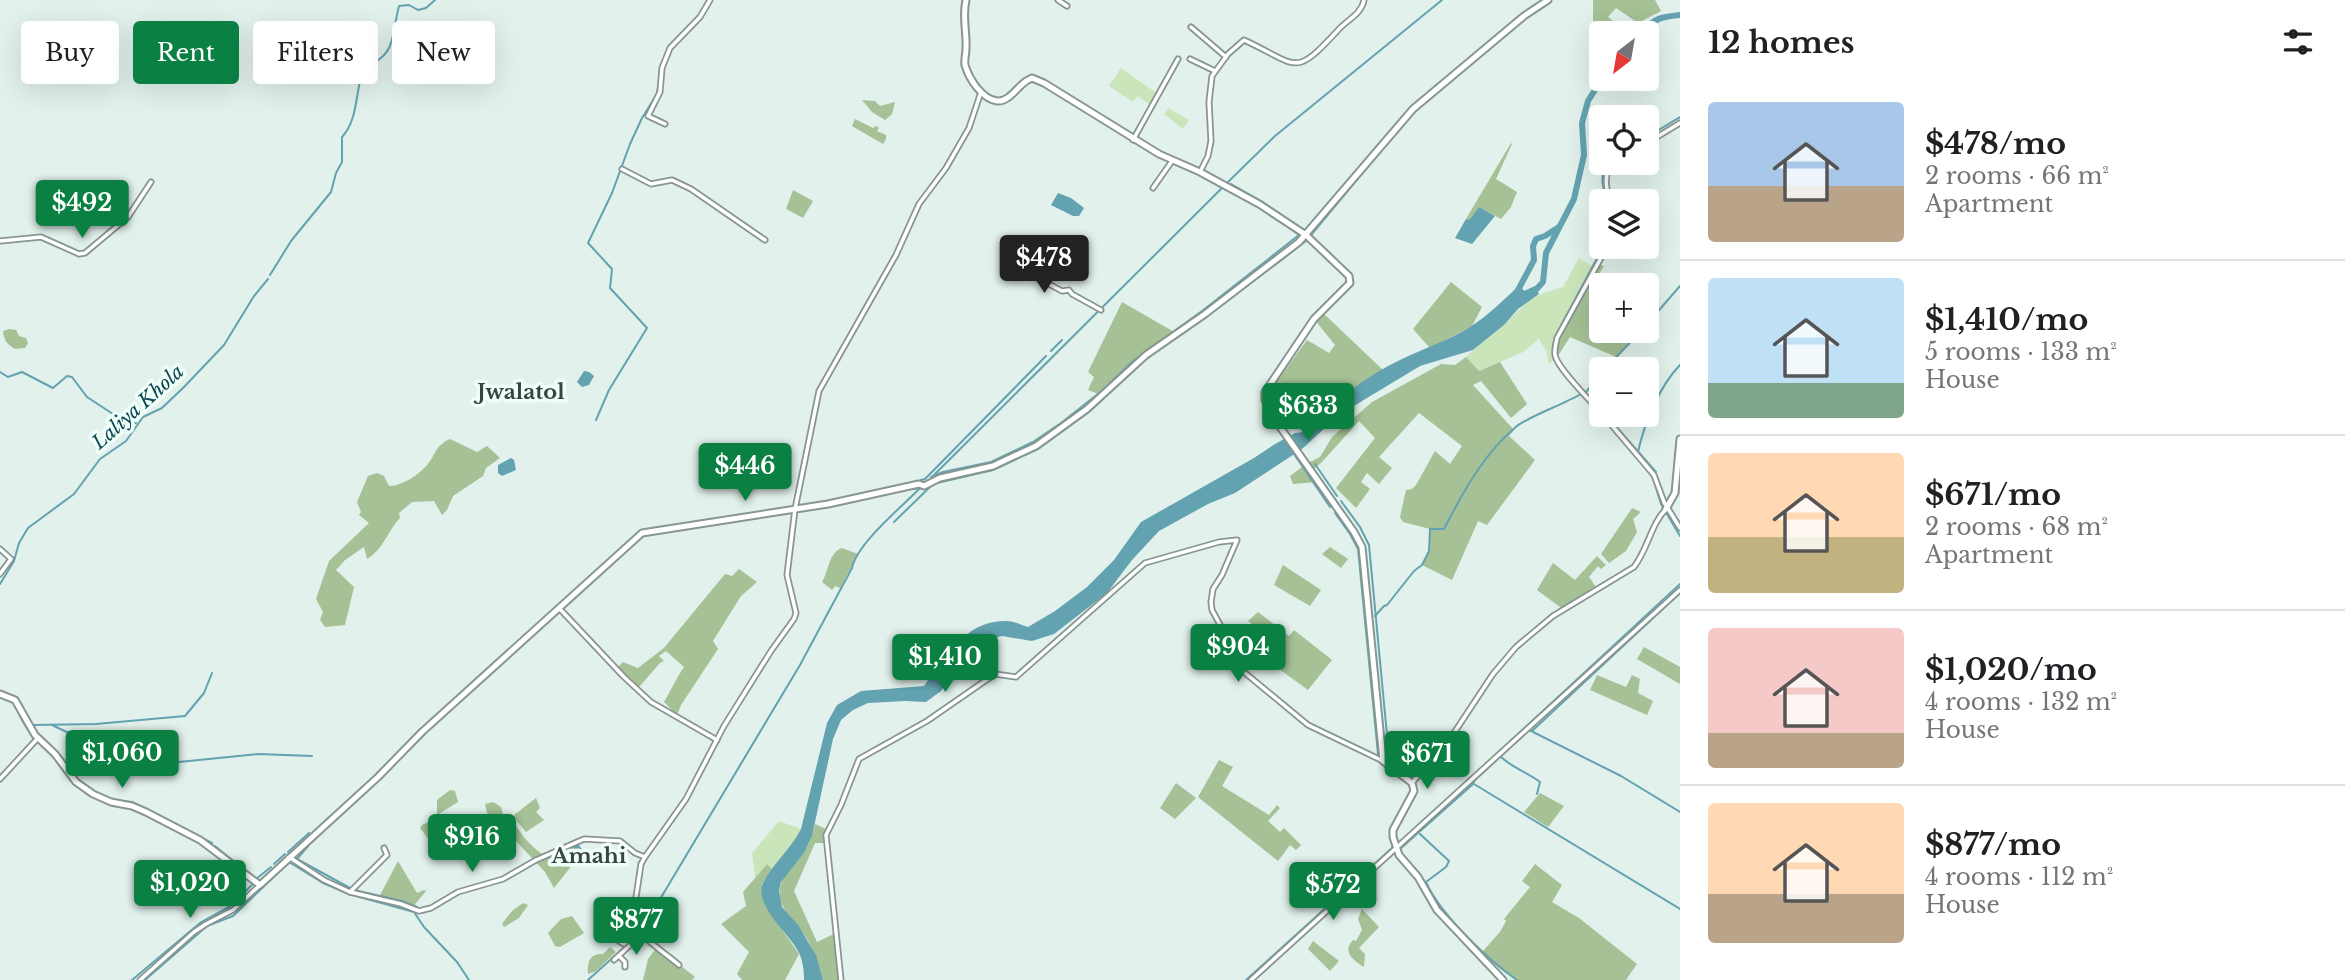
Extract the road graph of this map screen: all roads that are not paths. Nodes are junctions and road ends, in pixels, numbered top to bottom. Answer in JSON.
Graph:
{"nodes":[{"id":1,"x":710,"y":0,"type":"edge"},
{"id":2,"x":966,"y":0,"type":"edge"},
{"id":3,"x":1058,"y":0,"type":"edge"},
{"id":4,"x":1364,"y":0,"type":"edge"},
{"id":5,"x":1548,"y":0,"type":"edge"},
{"id":6,"x":1067,"y":6,"type":"dead end"},
{"id":7,"x":1191,"y":27,"type":"dead end"},
{"id":8,"x":1226,"y":57,"type":"junction"},
{"id":9,"x":1178,"y":59,"type":"dead end"},
{"id":10,"x":1190,"y":59,"type":"dead end"},
{"id":11,"x":1214,"y":71,"type":"junction"},
{"id":12,"x":982,"y":92,"type":"junction"},
{"id":13,"x":1680,"y":123,"type":"edge"},
{"id":14,"x":665,"y":124,"type":"dead end"},
{"id":15,"x":1659,"y":136,"type":"edge"},
{"id":16,"x":1133,"y":139,"type":"junction"},
{"id":17,"x":1172,"y":161,"type":"junction"},
{"id":18,"x":622,"y":169,"type":"dead end"},
{"id":19,"x":1200,"y":172,"type":"junction"},
{"id":20,"x":151,"y":182,"type":"dead end"},
{"id":21,"x":1153,"y":188,"type":"dead end"},
{"id":22,"x":1306,"y":235,"type":"junction"},
{"id":23,"x":765,"y":240,"type":"dead end"},
{"id":24,"x":0,"y":241,"type":"edge"},
{"id":25,"x":1601,"y":259,"type":"edge"},
{"id":26,"x":1032,"y":275,"type":"dead end"},
{"id":27,"x":1099,"y":309,"type":"dead end"},
{"id":28,"x":1589,"y":399,"type":"edge"},
{"id":29,"x":1613,"y":427,"type":"edge"},
{"id":30,"x":1680,"y":439,"type":"edge"},
{"id":31,"x":795,"y":509,"type":"junction"},
{"id":32,"x":1666,"y":509,"type":"junction"},
{"id":33,"x":1680,"y":528,"type":"edge"},
{"id":34,"x":0,"y":549,"type":"edge"},
{"id":35,"x":0,"y":574,"type":"edge"},
{"id":36,"x":1680,"y":590,"type":"edge"},
{"id":37,"x":559,"y":607,"type":"junction"},
{"id":38,"x":0,"y":694,"type":"edge"},
{"id":39,"x":37,"y":738,"type":"junction"},
{"id":40,"x":717,"y":740,"type":"junction"},
{"id":41,"x":1383,"y":761,"type":"junction"},
{"id":42,"x":0,"y":779,"type":"edge"},
{"id":43,"x":1412,"y":783,"type":"junction"},
{"id":44,"x":384,"y":848,"type":"dead end"},
{"id":45,"x":1396,"y":849,"type":"junction"},
{"id":46,"x":289,"y":857,"type":"junction"},
{"id":47,"x":645,"y":857,"type":"junction"},
{"id":48,"x":260,"y":885,"type":"junction"},
{"id":49,"x":350,"y":892,"type":"junction"},
{"id":50,"x":640,"y":933,"type":"junction"},
{"id":51,"x":619,"y":941,"type":"dead end"},
{"id":52,"x":619,"y":956,"type":"junction"},
{"id":53,"x":614,"y":960,"type":"dead end"},
{"id":54,"x":679,"y":965,"type":"dead end"},
{"id":55,"x":625,"y":967,"type":"dead end"},
{"id":56,"x":140,"y":980,"type":"edge"},
{"id":57,"x":841,"y":980,"type":"edge"},
{"id":58,"x":1251,"y":980,"type":"edge"},
{"id":59,"x":1503,"y":980,"type":"edge"}],
"edges":[{"from":1,"to":14,"type":"street"},
{"from":2,"to":12,"type":"street"},
{"from":3,"to":6,"type":"street"},
{"from":4,"to":8,"type":"street"},
{"from":5,"to":22,"type":"street"},
{"from":7,"to":8,"type":"street"},
{"from":8,"to":11,"type":"street"},
{"from":9,"to":16,"type":"street"},
{"from":10,"to":11,"type":"street"},
{"from":11,"to":19,"type":"street"},
{"from":12,"to":16,"type":"street"},
{"from":12,"to":31,"type":"street"},
{"from":13,"to":15,"type":"street"},
{"from":16,"to":17,"type":"street"},
{"from":17,"to":19,"type":"street"},
{"from":17,"to":21,"type":"street"},
{"from":18,"to":23,"type":"street"},
{"from":19,"to":22,"type":"street"},
{"from":20,"to":24,"type":"street"},
{"from":22,"to":31,"type":"street"},
{"from":22,"to":41,"type":"street"},
{"from":25,"to":28,"type":"street"},
{"from":26,"to":27,"type":"street"},
{"from":29,"to":32,"type":"street"},
{"from":30,"to":32,"type":"street"},
{"from":31,"to":37,"type":"street"},
{"from":31,"to":40,"type":"street"},
{"from":32,"to":33,"type":"street"},
{"from":32,"to":43,"type":"street"},
{"from":34,"to":35,"type":"street"},
{"from":36,"to":45,"type":"street"},
{"from":37,"to":40,"type":"street"},
{"from":37,"to":46,"type":"street"},
{"from":38,"to":39,"type":"street"},
{"from":39,"to":42,"type":"street"},
{"from":39,"to":48,"type":"street"},
{"from":40,"to":47,"type":"street"},
{"from":41,"to":43,"type":"street"},
{"from":41,"to":57,"type":"street"},
{"from":43,"to":45,"type":"street"},
{"from":44,"to":49,"type":"street"},
{"from":45,"to":58,"type":"street"},
{"from":45,"to":59,"type":"street"},
{"from":46,"to":48,"type":"street"},
{"from":46,"to":49,"type":"street"},
{"from":47,"to":49,"type":"street"},
{"from":47,"to":50,"type":"street"},
{"from":48,"to":56,"type":"street"},
{"from":50,"to":51,"type":"street"},
{"from":50,"to":52,"type":"street"},
{"from":50,"to":54,"type":"street"},
{"from":52,"to":53,"type":"street"},
{"from":52,"to":55,"type":"street"}]}
